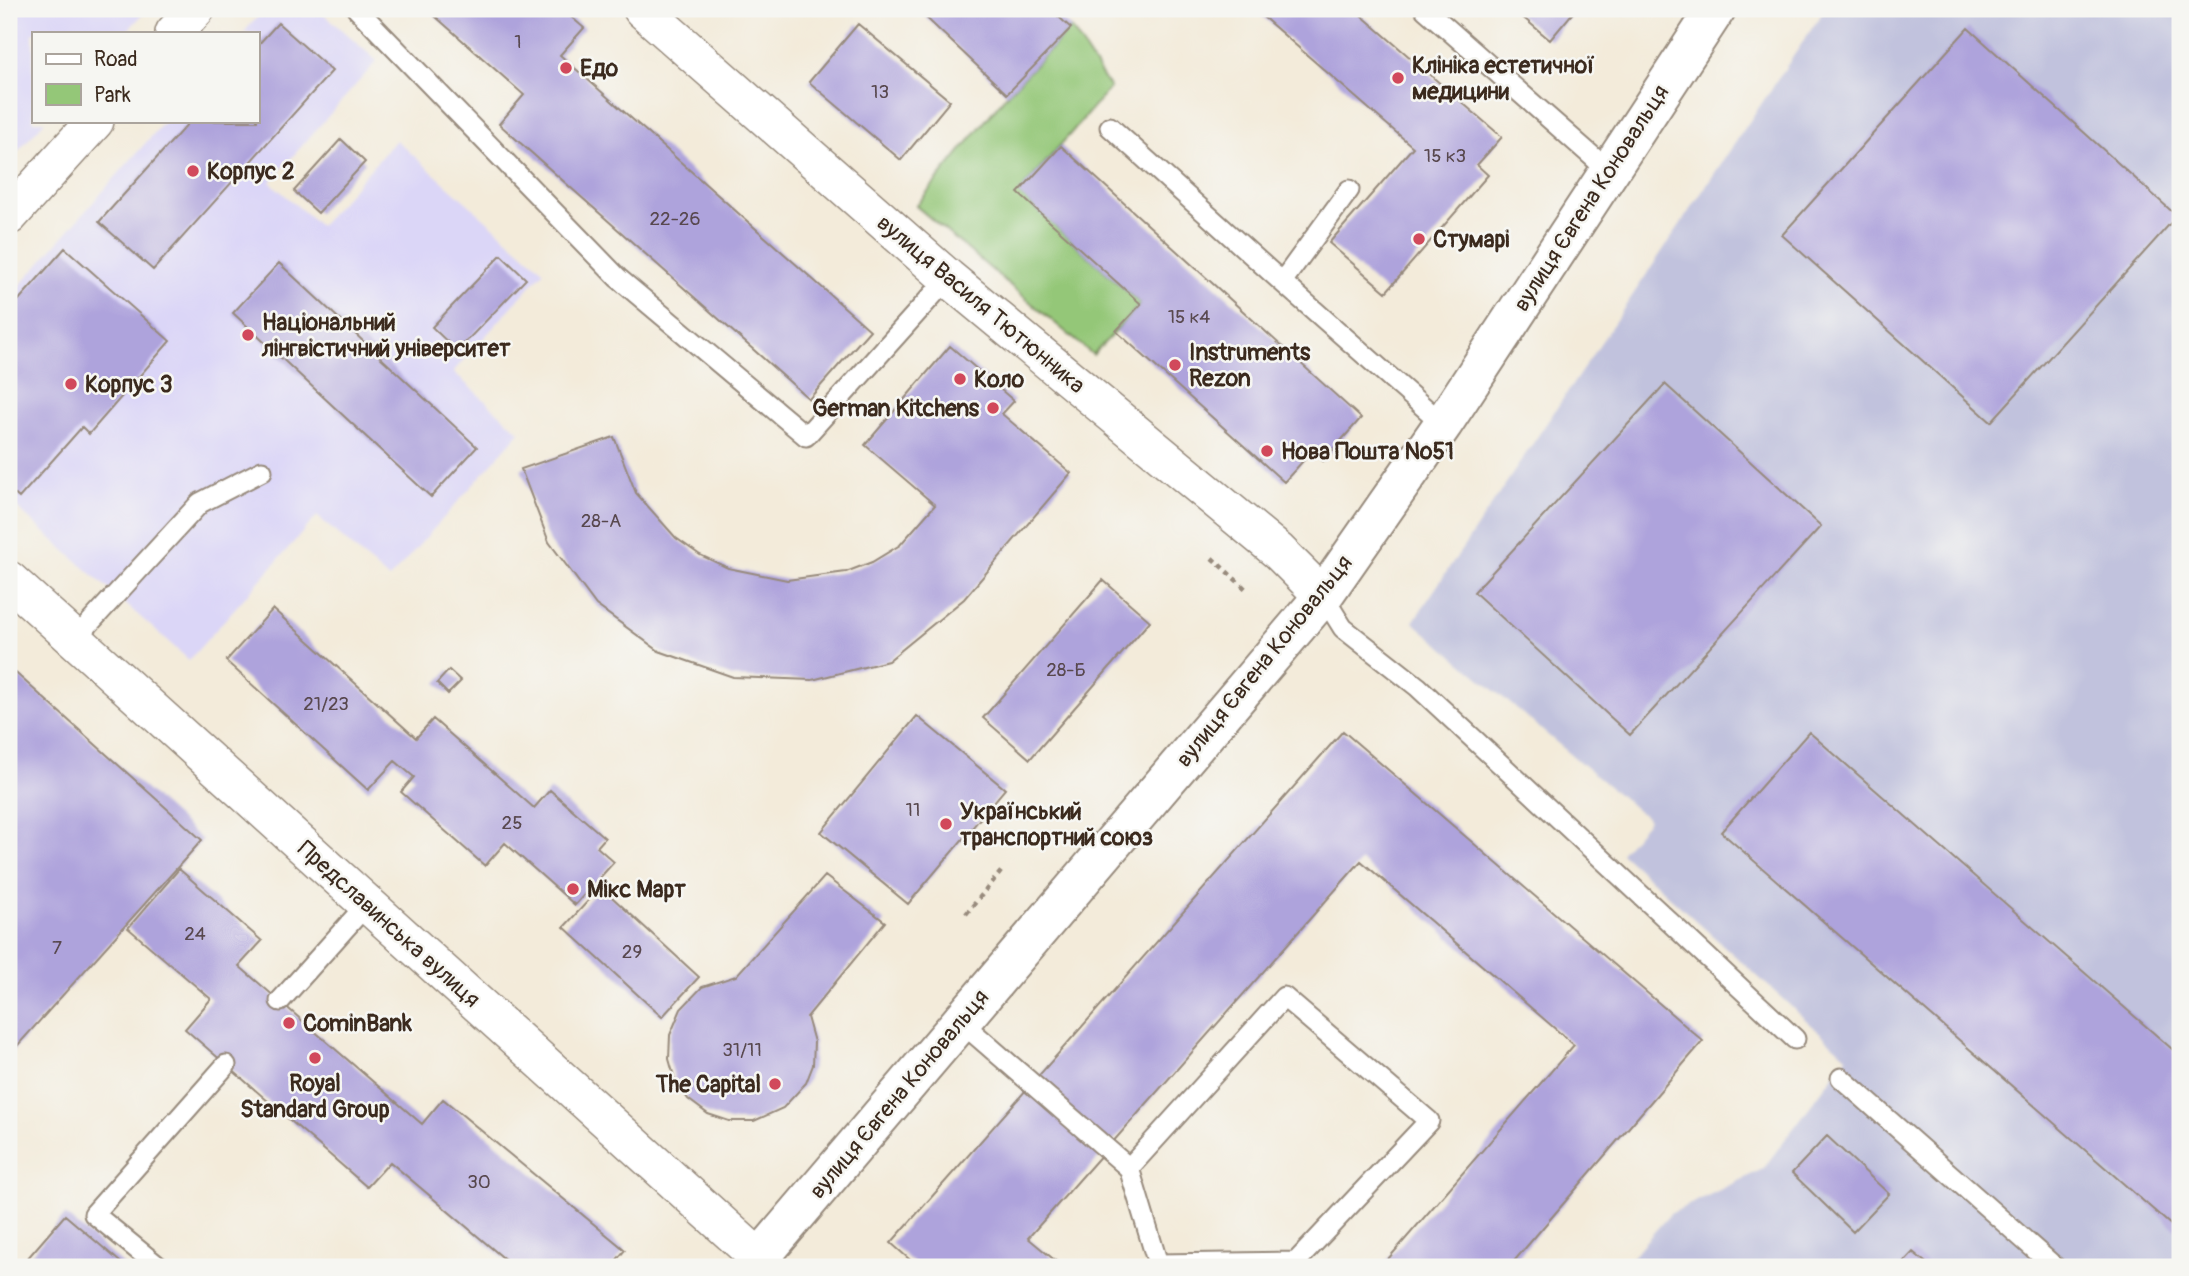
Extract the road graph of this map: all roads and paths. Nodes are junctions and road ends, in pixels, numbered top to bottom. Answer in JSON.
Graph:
{"nodes":[{"id":1,"x":196,"y":9,"type":"edge"},
{"id":2,"x":357,"y":9,"type":"edge"},
{"id":3,"x":642,"y":9,"type":"edge"},
{"id":4,"x":1424,"y":9,"type":"edge"},
{"id":5,"x":1716,"y":9,"type":"edge"},
{"id":6,"x":175,"y":32,"type":"edge"},
{"id":7,"x":94,"y":122,"type":"edge"},
{"id":8,"x":1110,"y":127,"type":"dead end"},
{"id":9,"x":1609,"y":171,"type":"junction"},
{"id":10,"x":1349,"y":190,"type":"dead end"},
{"id":11,"x":9,"y":216,"type":"edge"},
{"id":12,"x":948,"y":278,"type":"junction"},
{"id":13,"x":1282,"y":282,"type":"junction"},
{"id":14,"x":1443,"y":424,"type":"junction"},
{"id":15,"x":262,"y":471,"type":"dead end"},
{"id":16,"x":1212,"y":558,"type":"dead end"},
{"id":17,"x":9,"y":580,"type":"edge"},
{"id":18,"x":1248,"y":591,"type":"dead end"},
{"id":19,"x":1323,"y":596,"type":"junction"},
{"id":20,"x":75,"y":639,"type":"junction"},
{"id":21,"x":1004,"y":868,"type":"dead end"},
{"id":22,"x":367,"y":904,"type":"junction"},
{"id":23,"x":966,"y":914,"type":"dead end"},
{"id":24,"x":280,"y":1001,"type":"dead end"},
{"id":25,"x":961,"y":1022,"type":"junction"},
{"id":26,"x":1796,"y":1039,"type":"dead end"},
{"id":27,"x":226,"y":1065,"type":"dead end"},
{"id":28,"x":1841,"y":1078,"type":"dead end"},
{"id":29,"x":1129,"y":1168,"type":"junction"},
{"id":30,"x":760,"y":1264,"type":"edge"},
{"id":31,"x":1157,"y":1266,"type":"edge"},
{"id":32,"x":159,"y":1267,"type":"edge"},
{"id":33,"x":2055,"y":1267,"type":"edge"}],
"edges":[{"from":1,"to":6,"type":"street"},
{"from":2,"to":12,"type":"lane"},
{"from":3,"to":12,"type":"street","name":"вулиця Василя Тютюнника"},
{"from":4,"to":9,"type":"lane"},
{"from":5,"to":9,"type":"main road","name":"вулиця Євгена Коновальця"},
{"from":7,"to":11,"type":"street"},
{"from":8,"to":13,"type":"lane"},
{"from":9,"to":14,"type":"main road","name":"вулиця Євгена Коновальця"},
{"from":10,"to":13,"type":"lane"},
{"from":12,"to":19,"type":"street","name":"вулиця Василя Тютюнника"},
{"from":13,"to":14,"type":"lane"},
{"from":14,"to":19,"type":"main road","name":"вулиця Євгена Коновальця"},
{"from":15,"to":20,"type":"lane"},
{"from":16,"to":18,"type":"path"},
{"from":17,"to":20,"type":"street","name":"Предславинська вулиця"},
{"from":19,"to":25,"type":"main road","name":"вулиця Євгена Коновальця"},
{"from":19,"to":26,"type":"lane"},
{"from":20,"to":22,"type":"street","name":"Предславинська вулиця"},
{"from":21,"to":23,"type":"path"},
{"from":22,"to":24,"type":"lane"},
{"from":22,"to":30,"type":"street","name":"Предславинська вулиця"},
{"from":25,"to":29,"type":"lane"},
{"from":25,"to":30,"type":"main road","name":"вулиця Євгена Коновальця"},
{"from":27,"to":32,"type":"lane"},
{"from":28,"to":33,"type":"lane"},
{"from":29,"to":31,"type":"lane"},
{"from":29,"to":31,"type":"lane"}]}
